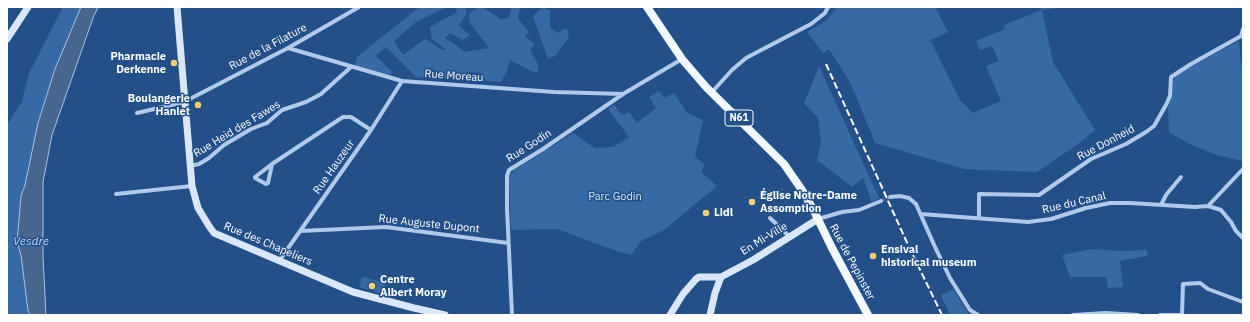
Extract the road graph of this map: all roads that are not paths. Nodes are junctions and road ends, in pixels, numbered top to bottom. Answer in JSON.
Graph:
{"nodes":[{"id":1,"x":28,"y":7,"type":"edge"},
{"id":2,"x":177,"y":7,"type":"edge"},
{"id":3,"x":360,"y":7,"type":"edge"},
{"id":4,"x":647,"y":7,"type":"edge"},
{"id":5,"x":828,"y":7,"type":"edge"},
{"id":6,"x":1243,"y":29,"type":"edge"},
{"id":7,"x":7,"y":39,"type":"edge"},
{"id":8,"x":288,"y":48,"type":"junction"},
{"id":9,"x":682,"y":59,"type":"junction"},
{"id":10,"x":351,"y":67,"type":"junction"},
{"id":11,"x":402,"y":81,"type":"junction"},
{"id":12,"x":712,"y":92,"type":"junction"},
{"id":13,"x":623,"y":94,"type":"junction"},
{"id":14,"x":184,"y":102,"type":"junction"},
{"id":15,"x":137,"y":113,"type":"dead end"},
{"id":16,"x":371,"y":130,"type":"junction"},
{"id":17,"x":272,"y":164,"type":"junction"},
{"id":18,"x":190,"y":166,"type":"junction"},
{"id":19,"x":1243,"y":169,"type":"edge"},
{"id":20,"x":1181,"y":177,"type":"dead end"},
{"id":21,"x":192,"y":186,"type":"junction"},
{"id":22,"x":116,"y":194,"type":"dead end"},
{"id":23,"x":890,"y":197,"type":"tunnel mouth"},
{"id":24,"x":881,"y":201,"type":"tunnel mouth"},
{"id":25,"x":1162,"y":205,"type":"junction"},
{"id":26,"x":1208,"y":206,"type":"junction"},
{"id":27,"x":921,"y":214,"type":"junction"},
{"id":28,"x":979,"y":217,"type":"junction"},
{"id":29,"x":770,"y":218,"type":"dead end"},
{"id":30,"x":818,"y":220,"type":"junction"},
{"id":31,"x":300,"y":231,"type":"junction"},
{"id":32,"x":790,"y":237,"type":"junction"},
{"id":33,"x":1243,"y":238,"type":"edge"},
{"id":34,"x":508,"y":242,"type":"junction"},
{"id":35,"x":279,"y":261,"type":"junction"},
{"id":36,"x":721,"y":277,"type":"junction"},
{"id":37,"x":1243,"y":302,"type":"edge"},
{"id":38,"x":444,"y":315,"type":"edge"},
{"id":39,"x":512,"y":315,"type":"edge"},
{"id":40,"x":670,"y":315,"type":"edge"},
{"id":41,"x":710,"y":315,"type":"edge"},
{"id":42,"x":868,"y":315,"type":"edge"},
{"id":43,"x":978,"y":315,"type":"edge"},
{"id":44,"x":1073,"y":315,"type":"edge"},
{"id":45,"x":1138,"y":315,"type":"edge"},
{"id":46,"x":1160,"y":315,"type":"edge"}],
"edges":[{"from":1,"to":7,"type":"street"},
{"from":2,"to":14,"type":"street","name":"Rue des Chapeliers"},
{"from":3,"to":8,"type":"street","name":"Rue de la Filature"},
{"from":4,"to":9,"type":"main road","number":"N61"},
{"from":5,"to":12,"type":"street"},
{"from":6,"to":28,"type":"street","name":"Rue Donheid"},
{"from":8,"to":10,"type":"street","name":"Rue Moreau"},
{"from":8,"to":14,"type":"street","name":"Rue de la Filature"},
{"from":9,"to":12,"type":"main road","number":"N61"},
{"from":9,"to":13,"type":"street","name":"Rue Godin"},
{"from":10,"to":11,"type":"street","name":"Rue Moreau"},
{"from":10,"to":18,"type":"street","name":"Rue Heid des Fawes"},
{"from":11,"to":13,"type":"street","name":"Rue Moreau"},
{"from":11,"to":16,"type":"street","name":"Rue Hauzeur"},
{"from":12,"to":30,"type":"main road","number":"N61"},
{"from":13,"to":34,"type":"street","name":"Rue Godin"},
{"from":14,"to":15,"type":"street","name":"Rue de la Filature"},
{"from":14,"to":18,"type":"street","name":"Rue des Chapeliers"},
{"from":16,"to":17,"type":"street"},
{"from":16,"to":31,"type":"street","name":"Rue Hauzeur"},
{"from":17,"to":17,"type":"street"},
{"from":18,"to":21,"type":"street","name":"Rue des Chapeliers"},
{"from":19,"to":26,"type":"street"},
{"from":20,"to":25,"type":"street"},
{"from":21,"to":22,"type":"street"},
{"from":21,"to":35,"type":"street","name":"Rue des Chapeliers"},
{"from":23,"to":27,"type":"street"},
{"from":24,"to":30,"type":"street"},
{"from":25,"to":26,"type":"street","name":"Rue du Canal"},
{"from":25,"to":28,"type":"street","name":"Rue du Canal"},
{"from":26,"to":33,"type":"street"},
{"from":27,"to":28,"type":"street","name":"Rue du Canal"},
{"from":27,"to":43,"type":"street"},
{"from":29,"to":32,"type":"street"},
{"from":30,"to":32,"type":"street","name":"En Mi-Ville"},
{"from":30,"to":42,"type":"main road","name":"Rue de Pepinster","number":"N61"},
{"from":31,"to":34,"type":"street","name":"Rue Auguste Dupont"},
{"from":31,"to":35,"type":"street","name":"Rue Hauzeur"},
{"from":32,"to":36,"type":"street","name":"En Mi-Ville"},
{"from":34,"to":39,"type":"street","name":"Rue Godin"},
{"from":35,"to":38,"type":"street","name":"Rue des Chapeliers"},
{"from":36,"to":40,"type":"street","name":"En Mi-Ville"},
{"from":36,"to":41,"type":"street"},
{"from":37,"to":46,"type":"street"},
{"from":44,"to":45,"type":"street"}]}
